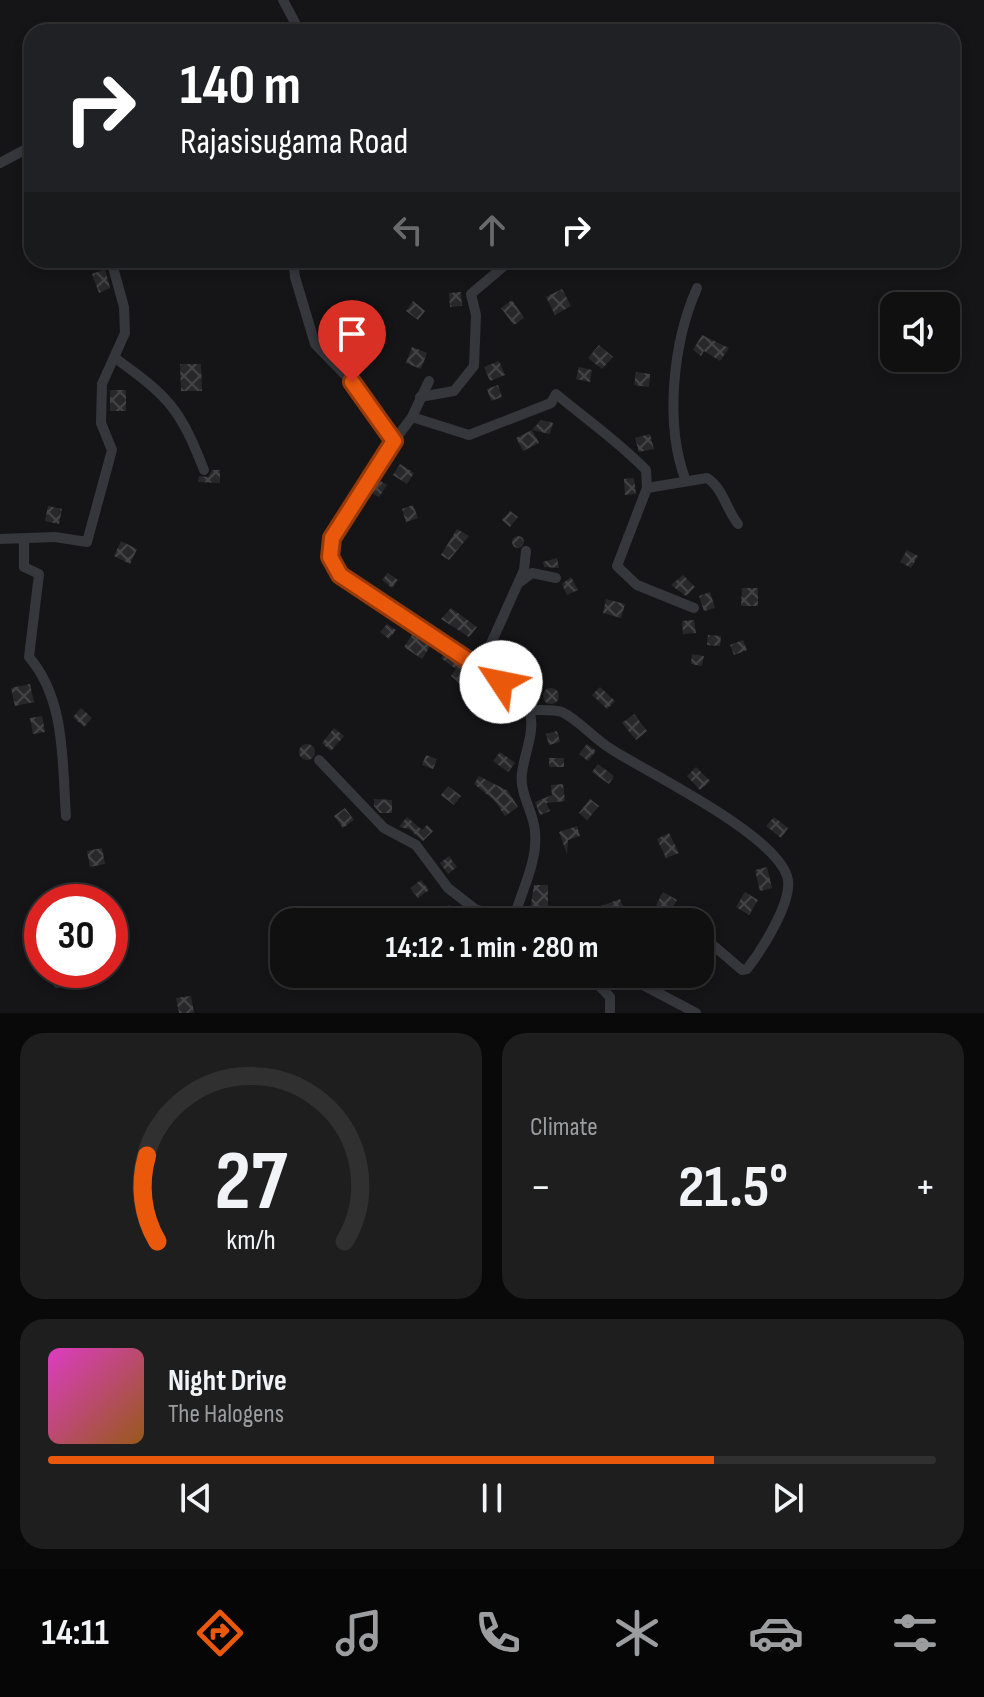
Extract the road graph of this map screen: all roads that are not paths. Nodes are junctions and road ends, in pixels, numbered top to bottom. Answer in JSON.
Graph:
{"nodes":[{"id":1,"x":283,"y":0,"type":"edge"},
{"id":2,"x":296,"y":24,"type":"edge"},
{"id":3,"x":24,"y":150,"type":"edge"},
{"id":4,"x":0,"y":163,"type":"edge"},
{"id":5,"x":113,"y":268,"type":"edge"},
{"id":6,"x":294,"y":268,"type":"edge"},
{"id":7,"x":502,"y":268,"type":"edge"},
{"id":8,"x":697,"y":288,"type":"dead end"},
{"id":9,"x":115,"y":358,"type":"junction"},
{"id":10,"x":429,"y":381,"type":"dead end"},
{"id":11,"x":153,"y":385,"type":"junction"},
{"id":12,"x":167,"y":387,"type":"dead end"},
{"id":13,"x":420,"y":397,"type":"junction"},
{"id":14,"x":412,"y":417,"type":"junction"},
{"id":15,"x":394,"y":441,"type":"junction"},
{"id":16,"x":204,"y":470,"type":"dead end"},
{"id":17,"x":686,"y":481,"type":"junction"},
{"id":18,"x":647,"y":488,"type":"junction"},
{"id":19,"x":738,"y":524,"type":"dead end"},
{"id":20,"x":0,"y":539,"type":"edge"},
{"id":21,"x":24,"y":539,"type":"junction"},
{"id":22,"x":526,"y":551,"type":"dead end"},
{"id":23,"x":556,"y":578,"type":"dead end"},
{"id":24,"x":515,"y":586,"type":"junction"},
{"id":25,"x":694,"y":608,"type":"dead end"},
{"id":26,"x":480,"y":668,"type":"junction"},
{"id":27,"x":531,"y":710,"type":"junction"},
{"id":28,"x":319,"y":760,"type":"dead end"},
{"id":29,"x":66,"y":816,"type":"dead end"},
{"id":30,"x":474,"y":908,"type":"edge"},
{"id":31,"x":517,"y":908,"type":"edge"},
{"id":32,"x":714,"y":946,"type":"edge"},
{"id":33,"x":604,"y":988,"type":"edge"},
{"id":34,"x":649,"y":988,"type":"edge"},
{"id":35,"x":610,"y":1013,"type":"edge"},
{"id":36,"x":696,"y":1013,"type":"edge"}],
"edges":[{"from":1,"to":2,"type":"street"},
{"from":3,"to":4,"type":"street"},
{"from":5,"to":9,"type":"street"},
{"from":6,"to":15,"type":"street"},
{"from":7,"to":13,"type":"street"},
{"from":8,"to":17,"type":"street"},
{"from":9,"to":11,"type":"street"},
{"from":9,"to":21,"type":"street"},
{"from":10,"to":13,"type":"street"},
{"from":11,"to":12,"type":"street"},
{"from":11,"to":16,"type":"street"},
{"from":13,"to":14,"type":"street"},
{"from":14,"to":15,"type":"street"},
{"from":14,"to":18,"type":"street"},
{"from":15,"to":26,"type":"street"},
{"from":17,"to":18,"type":"street"},
{"from":17,"to":19,"type":"street"},
{"from":18,"to":25,"type":"street"},
{"from":20,"to":21,"type":"street"},
{"from":21,"to":29,"type":"street"},
{"from":22,"to":24,"type":"street"},
{"from":23,"to":24,"type":"street"},
{"from":24,"to":26,"type":"street"},
{"from":26,"to":27,"type":"street"},
{"from":27,"to":31,"type":"street"},
{"from":27,"to":32,"type":"street"},
{"from":28,"to":30,"type":"street"},
{"from":33,"to":35,"type":"street"},
{"from":34,"to":36,"type":"street"}]}
